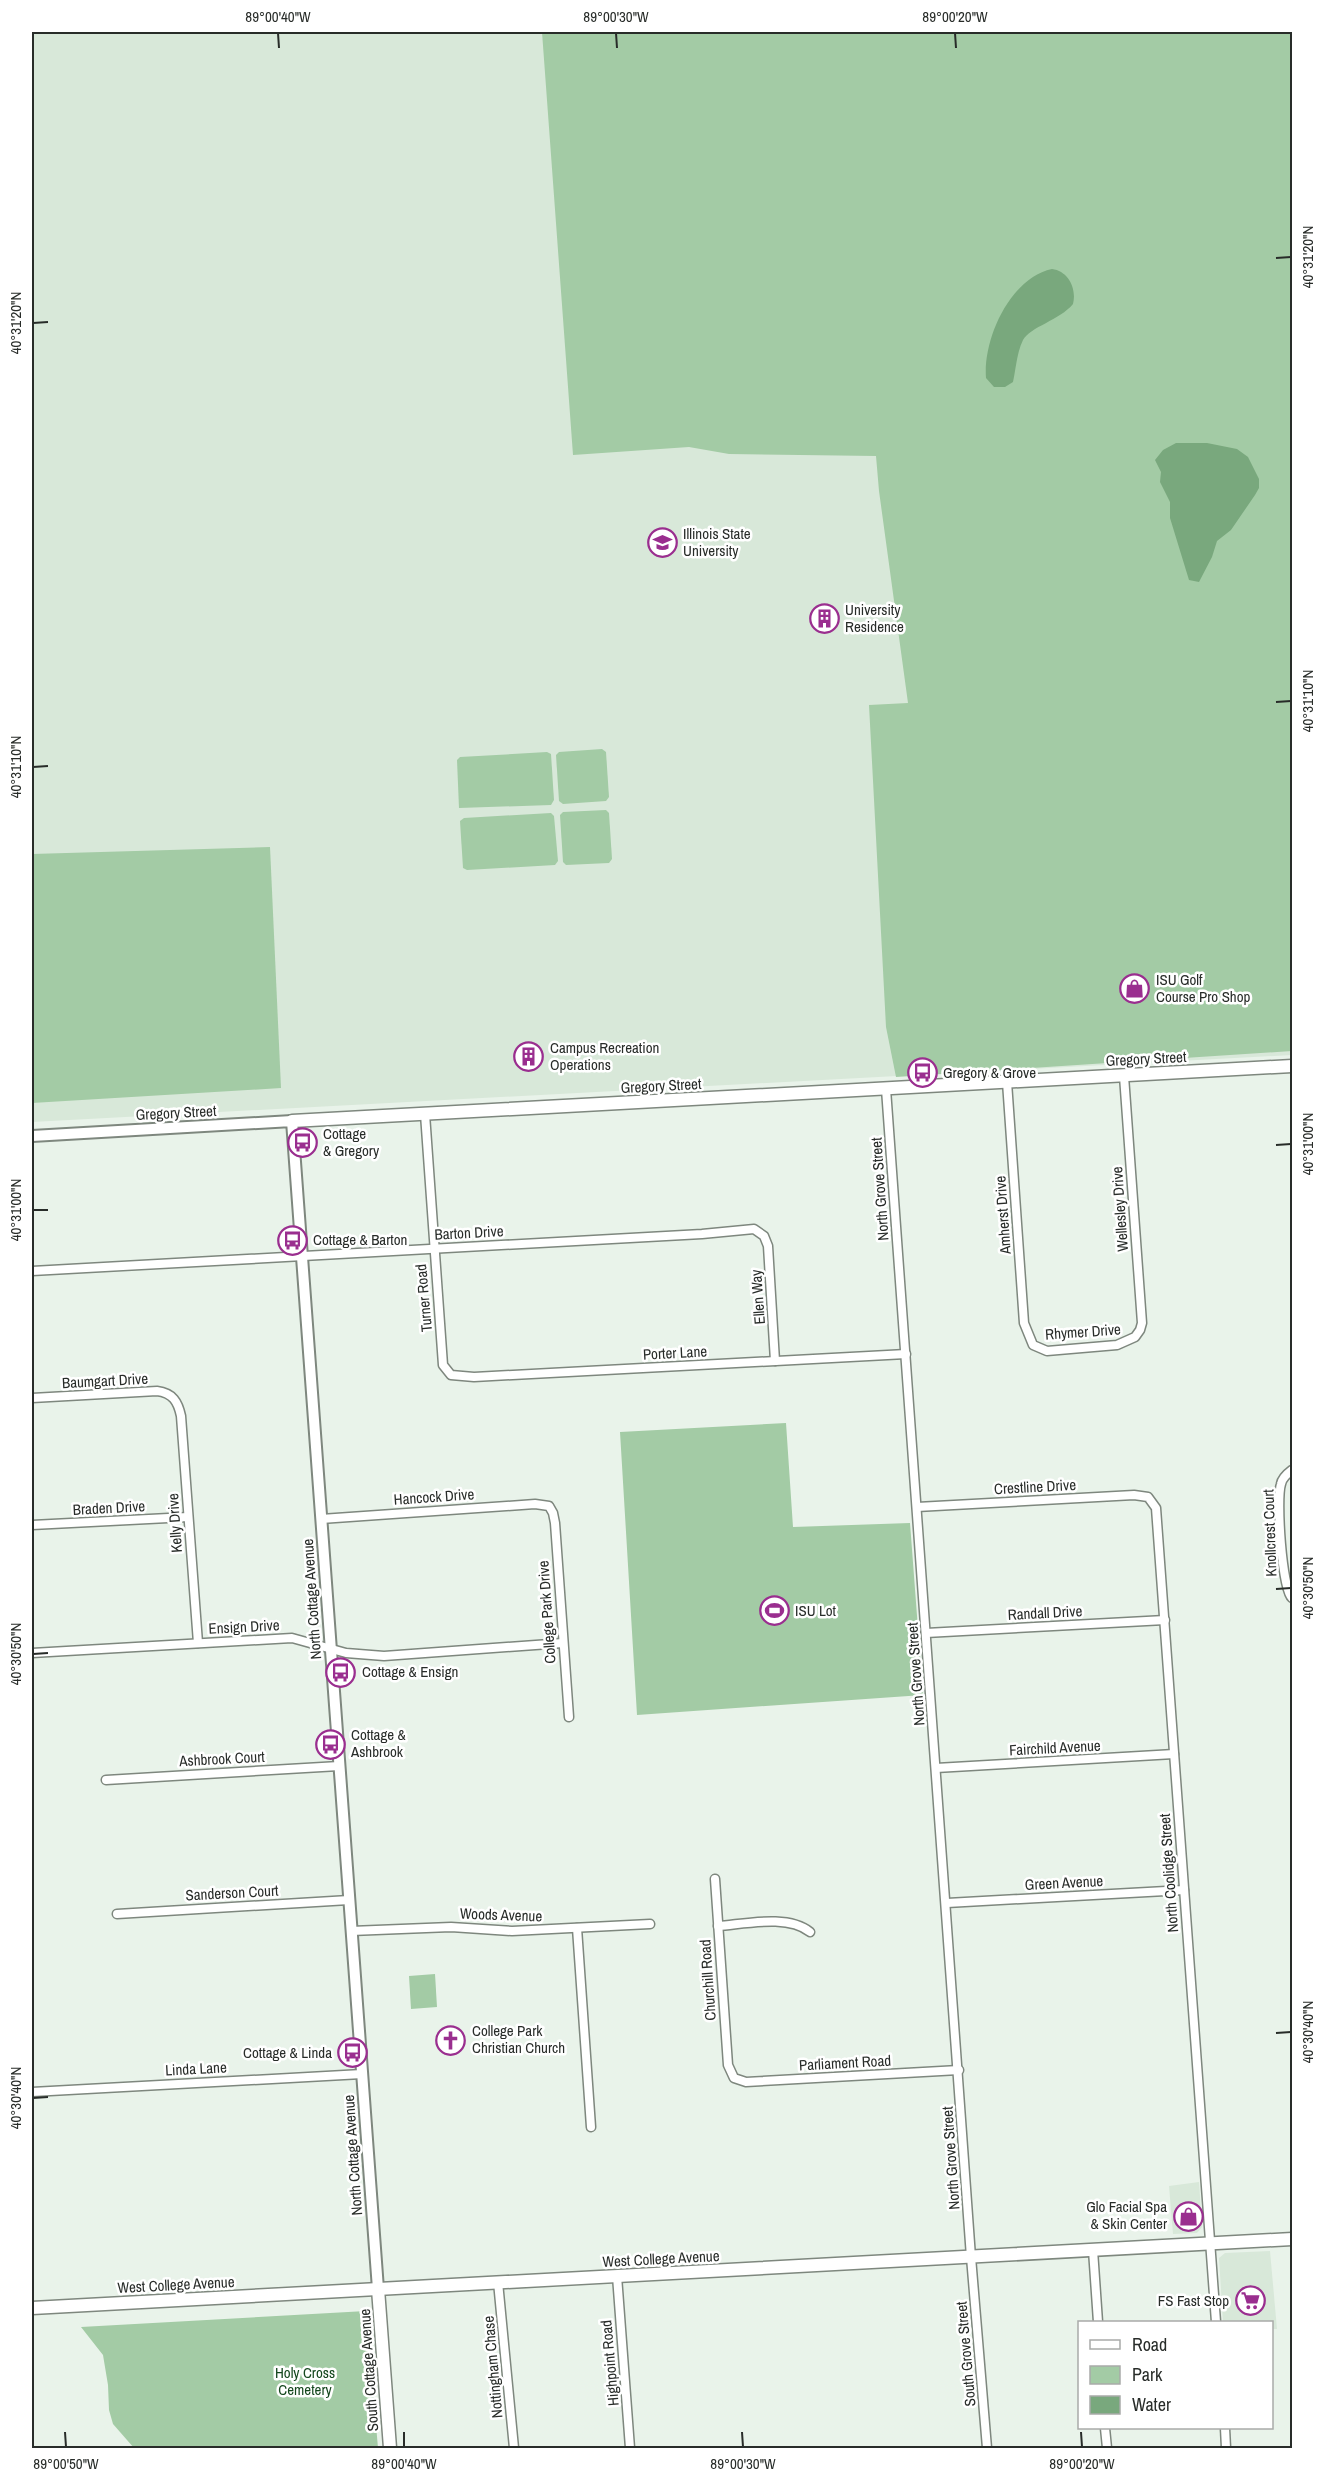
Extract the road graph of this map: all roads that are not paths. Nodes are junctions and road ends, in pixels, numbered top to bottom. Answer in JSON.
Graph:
{"nodes":[{"id":1,"x":1293,"y":1066,"type":"edge"},
{"id":2,"x":1124,"y":1076,"type":"junction"},
{"id":3,"x":1007,"y":1082,"type":"junction"},
{"id":4,"x":886,"y":1089,"type":"junction"},
{"id":5,"x":425,"y":1114,"type":"junction"},
{"id":6,"x":291,"y":1121,"type":"junction"},
{"id":7,"x":32,"y":1136,"type":"edge"},
{"id":8,"x":763,"y":1234,"type":"joint"},
{"id":9,"x":434,"y":1248,"type":"junction"},
{"id":10,"x":302,"y":1256,"type":"junction"},
{"id":11,"x":32,"y":1271,"type":"edge"},
{"id":12,"x":1135,"y":1337,"type":"joint"},
{"id":13,"x":1033,"y":1345,"type":"joint"},
{"id":14,"x":906,"y":1354,"type":"junction"},
{"id":15,"x":775,"y":1360,"type":"junction"},
{"id":16,"x":447,"y":1372,"type":"joint"},
{"id":17,"x":32,"y":1398,"type":"edge"},
{"id":18,"x":177,"y":1402,"type":"joint"},
{"id":19,"x":1293,"y":1470,"type":"edge"},
{"id":20,"x":1152,"y":1500,"type":"joint"},
{"id":21,"x":549,"y":1506,"type":"joint"},
{"id":22,"x":917,"y":1507,"type":"junction"},
{"id":23,"x":188,"y":1517,"type":"junction"},
{"id":24,"x":321,"y":1519,"type":"junction"},
{"id":25,"x":32,"y":1525,"type":"edge"},
{"id":26,"x":1293,"y":1598,"type":"edge"},
{"id":27,"x":1165,"y":1620,"type":"junction"},
{"id":28,"x":926,"y":1633,"type":"junction"},
{"id":29,"x":563,"y":1642,"type":"junction"},
{"id":30,"x":198,"y":1644,"type":"junction"},
{"id":31,"x":330,"y":1647,"type":"junction"},
{"id":32,"x":32,"y":1653,"type":"edge"},
{"id":33,"x":568,"y":1717,"type":"dead end"},
{"id":34,"x":1174,"y":1754,"type":"junction"},
{"id":35,"x":339,"y":1766,"type":"junction"},
{"id":36,"x":936,"y":1768,"type":"junction"},
{"id":37,"x":106,"y":1780,"type":"dead end"},
{"id":38,"x":715,"y":1879,"type":"dead end"},
{"id":39,"x":1184,"y":1890,"type":"junction"},
{"id":40,"x":349,"y":1900,"type":"junction"},
{"id":41,"x":946,"y":1903,"type":"junction"},
{"id":42,"x":117,"y":1914,"type":"dead end"},
{"id":43,"x":650,"y":1924,"type":"dead end"},
{"id":44,"x":717,"y":1926,"type":"junction"},
{"id":45,"x":577,"y":1928,"type":"junction"},
{"id":46,"x":351,"y":1931,"type":"junction"},
{"id":47,"x":810,"y":1932,"type":"dead end"},
{"id":48,"x":959,"y":2070,"type":"junction"},
{"id":49,"x":362,"y":2074,"type":"junction"},
{"id":50,"x":734,"y":2078,"type":"joint"},
{"id":51,"x":32,"y":2092,"type":"edge"},
{"id":52,"x":591,"y":2127,"type":"dead end"},
{"id":53,"x":1293,"y":2239,"type":"edge"},
{"id":54,"x":1209,"y":2244,"type":"junction"},
{"id":55,"x":1092,"y":2250,"type":"junction"},
{"id":56,"x":971,"y":2257,"type":"junction"},
{"id":57,"x":616,"y":2276,"type":"junction"},
{"id":58,"x":498,"y":2282,"type":"junction"},
{"id":59,"x":378,"y":2289,"type":"junction"},
{"id":60,"x":32,"y":2308,"type":"edge"},
{"id":61,"x":1098,"y":2321,"type":"edge"},
{"id":62,"x":1216,"y":2321,"type":"edge"},
{"id":63,"x":1105,"y":2429,"type":"edge"},
{"id":64,"x":1225,"y":2429,"type":"edge"},
{"id":65,"x":390,"y":2448,"type":"edge"},
{"id":66,"x":514,"y":2448,"type":"edge"},
{"id":67,"x":630,"y":2448,"type":"edge"},
{"id":68,"x":987,"y":2448,"type":"edge"},
{"id":69,"x":1107,"y":2448,"type":"edge"},
{"id":70,"x":1226,"y":2448,"type":"edge"}],
"edges":[{"from":1,"to":2,"type":"main road","name":"Gregory Street"},
{"from":2,"to":3,"type":"main road","name":"Gregory Street"},
{"from":2,"to":12,"type":"street","name":"Wellesley Drive"},
{"from":3,"to":4,"type":"main road","name":"Gregory Street"},
{"from":3,"to":13,"type":"street","name":"Amherst Drive"},
{"from":4,"to":5,"type":"main road","name":"Gregory Street"},
{"from":4,"to":14,"type":"street","name":"North Grove Street"},
{"from":5,"to":6,"type":"main road","name":"Gregory Street"},
{"from":5,"to":9,"type":"street","name":"Turner Road"},
{"from":6,"to":7,"type":"street","name":"Gregory Street"},
{"from":6,"to":10,"type":"street","name":"North Cottage Avenue"},
{"from":8,"to":9,"type":"street","name":"Barton Drive"},
{"from":8,"to":15,"type":"street","name":"Ellen Way"},
{"from":9,"to":10,"type":"street","name":"Barton Drive"},
{"from":9,"to":16,"type":"street","name":"Turner Road"},
{"from":10,"to":11,"type":"street","name":"Barton Drive"},
{"from":10,"to":24,"type":"street","name":"North Cottage Avenue"},
{"from":12,"to":13,"type":"street","name":"Rhymer Drive"},
{"from":14,"to":15,"type":"street","name":"Porter Lane"},
{"from":14,"to":22,"type":"street","name":"North Grove Street"},
{"from":15,"to":16,"type":"street","name":"Porter Lane"},
{"from":17,"to":18,"type":"street","name":"Baumgart Drive"},
{"from":18,"to":23,"type":"street","name":"Kelly Drive"},
{"from":19,"to":26,"type":"street","name":"Knollcrest Court"},
{"from":20,"to":22,"type":"street","name":"Crestline Drive"},
{"from":20,"to":27,"type":"street","name":"North Coolidge Street"},
{"from":21,"to":24,"type":"street","name":"Hancock Drive"},
{"from":21,"to":29,"type":"street","name":"College Park Drive"},
{"from":22,"to":28,"type":"street","name":"North Grove Street"},
{"from":23,"to":25,"type":"street","name":"Braden Drive"},
{"from":23,"to":30,"type":"street","name":"Kelly Drive"},
{"from":24,"to":31,"type":"street","name":"North Cottage Avenue"},
{"from":27,"to":28,"type":"street","name":"Randall Drive"},
{"from":27,"to":34,"type":"street","name":"North Coolidge Street"},
{"from":28,"to":36,"type":"street","name":"North Grove Street"},
{"from":29,"to":31,"type":"street","name":"Ensign Drive"},
{"from":29,"to":33,"type":"street","name":"College Park Drive"},
{"from":30,"to":31,"type":"street","name":"Ensign Drive"},
{"from":30,"to":32,"type":"street","name":"Ensign Drive"},
{"from":31,"to":35,"type":"street","name":"North Cottage Avenue"},
{"from":34,"to":36,"type":"street","name":"Fairchild Avenue"},
{"from":34,"to":39,"type":"street","name":"North Coolidge Street"},
{"from":35,"to":37,"type":"street","name":"Ashbrook Court"},
{"from":35,"to":40,"type":"street","name":"North Cottage Avenue"},
{"from":36,"to":41,"type":"street","name":"North Grove Street"},
{"from":38,"to":44,"type":"street","name":"Churchill Road"},
{"from":39,"to":41,"type":"street","name":"Green Avenue"},
{"from":39,"to":54,"type":"street","name":"North Coolidge Street"},
{"from":40,"to":42,"type":"street","name":"Sanderson Court"},
{"from":40,"to":46,"type":"street","name":"North Cottage Avenue"},
{"from":41,"to":48,"type":"street","name":"North Grove Street"},
{"from":43,"to":45,"type":"street","name":"Woods Avenue"},
{"from":44,"to":47,"type":"street"},
{"from":44,"to":50,"type":"street","name":"Churchill Road"},
{"from":45,"to":46,"type":"street","name":"Woods Avenue"},
{"from":45,"to":52,"type":"street"},
{"from":46,"to":49,"type":"street","name":"North Cottage Avenue"},
{"from":48,"to":50,"type":"street","name":"Parliament Road"},
{"from":48,"to":56,"type":"street","name":"North Grove Street"},
{"from":49,"to":51,"type":"street","name":"Linda Lane"},
{"from":49,"to":59,"type":"street","name":"North Cottage Avenue"},
{"from":53,"to":54,"type":"main road","name":"West College Avenue"},
{"from":54,"to":55,"type":"main road","name":"West College Avenue"},
{"from":54,"to":62,"type":"street","name":"North Coolidge Street"},
{"from":55,"to":56,"type":"main road","name":"West College Avenue"},
{"from":55,"to":61,"type":"street"},
{"from":56,"to":57,"type":"main road","name":"West College Avenue"},
{"from":56,"to":68,"type":"street","name":"South Grove Street"},
{"from":57,"to":58,"type":"main road","name":"West College Avenue"},
{"from":57,"to":67,"type":"street","name":"Highpoint Road"},
{"from":58,"to":59,"type":"main road","name":"West College Avenue"},
{"from":58,"to":66,"type":"street","name":"Nottingham Chase"},
{"from":59,"to":60,"type":"main road","name":"West College Avenue"},
{"from":59,"to":65,"type":"main road","name":"South Cottage Avenue"},
{"from":63,"to":69,"type":"street"},
{"from":64,"to":70,"type":"street"}]}
